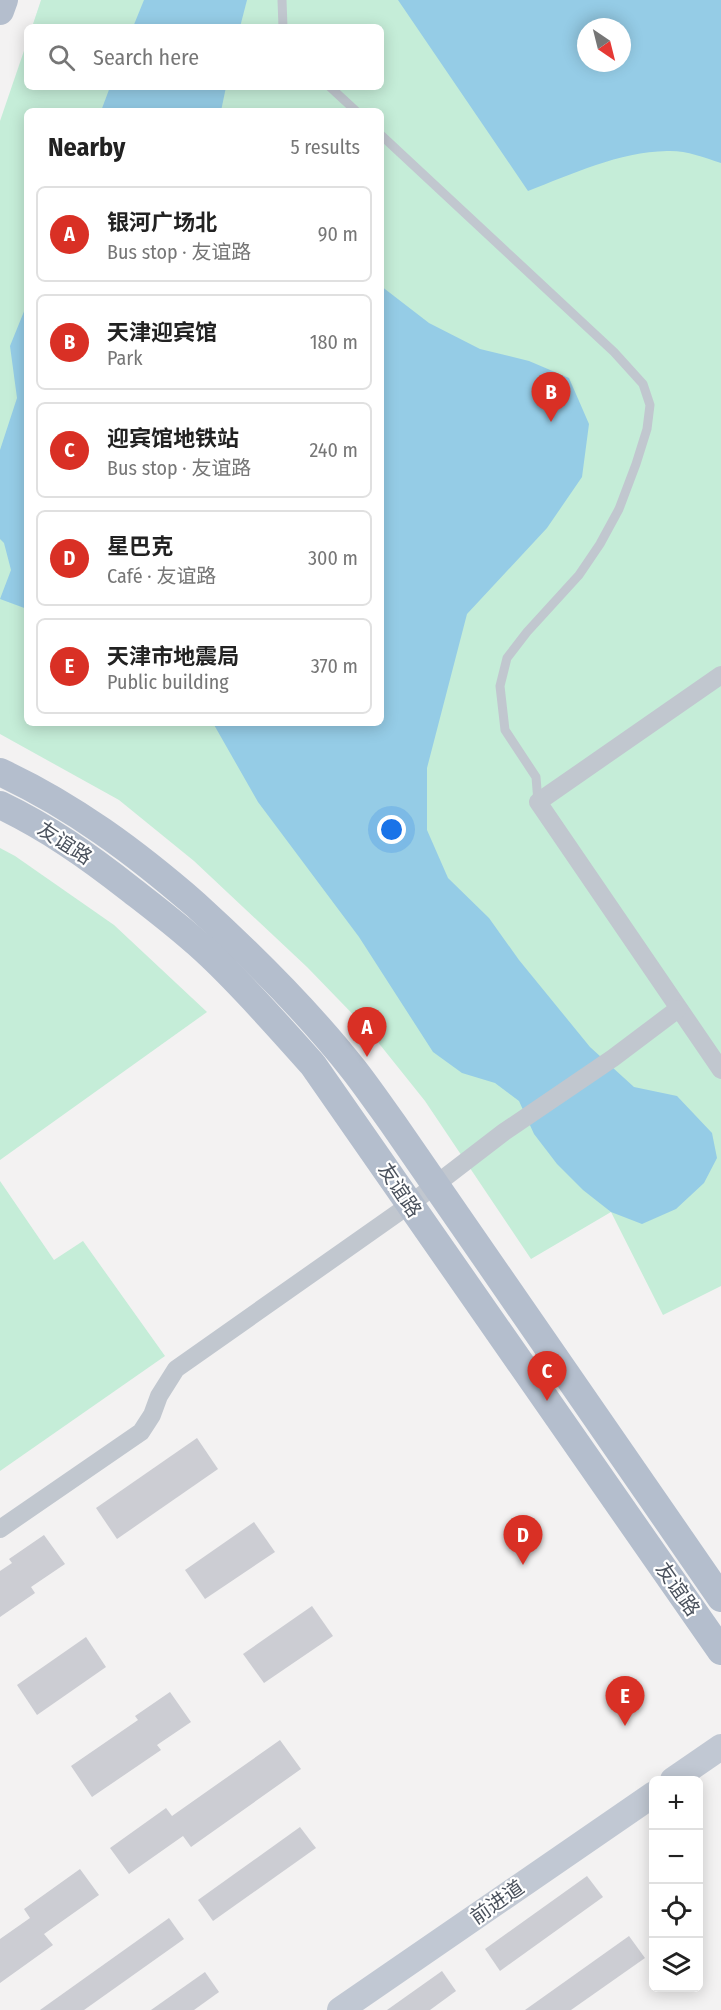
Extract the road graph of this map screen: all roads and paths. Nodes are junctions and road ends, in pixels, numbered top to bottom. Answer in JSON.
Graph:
{"nodes":[{"id":1,"x":4,"y":0,"type":"edge"},
{"id":2,"x":282,"y":0,"type":"edge"},
{"id":3,"x":0,"y":11,"type":"edge"},
{"id":4,"x":283,"y":24,"type":"edge"},
{"id":5,"x":333,"y":90,"type":"edge"},
{"id":6,"x":353,"y":108,"type":"edge"},
{"id":7,"x":384,"y":138,"type":"edge"},
{"id":8,"x":721,"y":675,"type":"edge"},
{"id":9,"x":0,"y":772,"type":"edge"},
{"id":10,"x":538,"y":802,"type":"junction"},
{"id":11,"x":0,"y":805,"type":"edge"},
{"id":12,"x":678,"y":1009,"type":"junction"},
{"id":13,"x":721,"y":1070,"type":"edge"},
{"id":14,"x":436,"y":1185,"type":"junction"},
{"id":15,"x":409,"y":1205,"type":"junction"},
{"id":16,"x":0,"y":1529,"type":"edge"},
{"id":17,"x":721,"y":1598,"type":"edge"},
{"id":18,"x":721,"y":1651,"type":"edge"},
{"id":19,"x":721,"y":1747,"type":"edge"},
{"id":20,"x":721,"y":1762,"type":"edge"},
{"id":21,"x":679,"y":1776,"type":"edge"},
{"id":22,"x":701,"y":1776,"type":"edge"},
{"id":23,"x":649,"y":1797,"type":"edge"},
{"id":24,"x":649,"y":1812,"type":"edge"},
{"id":25,"x":340,"y":2010,"type":"edge"},
{"id":26,"x":362,"y":2010,"type":"edge"}],
"edges":[{"from":1,"to":3,"type":"main road"},
{"from":2,"to":4,"type":"lane"},
{"from":5,"to":6,"type":"lane"},
{"from":7,"to":10,"type":"lane"},
{"from":8,"to":10,"type":"street"},
{"from":9,"to":14,"type":"main road","name":"友谊路"},
{"from":10,"to":12,"type":"street"},
{"from":11,"to":15,"type":"main road","name":"友谊路"},
{"from":12,"to":13,"type":"street"},
{"from":12,"to":14,"type":"street"},
{"from":14,"to":15,"type":"street"},
{"from":14,"to":17,"type":"main road","name":"友谊路"},
{"from":15,"to":16,"type":"street"},
{"from":15,"to":18,"type":"main road","name":"友谊路"},
{"from":19,"to":21,"type":"street"},
{"from":20,"to":22,"type":"street"},
{"from":23,"to":25,"type":"street","name":"前进道"},
{"from":24,"to":26,"type":"street","name":"前进道"}]}
